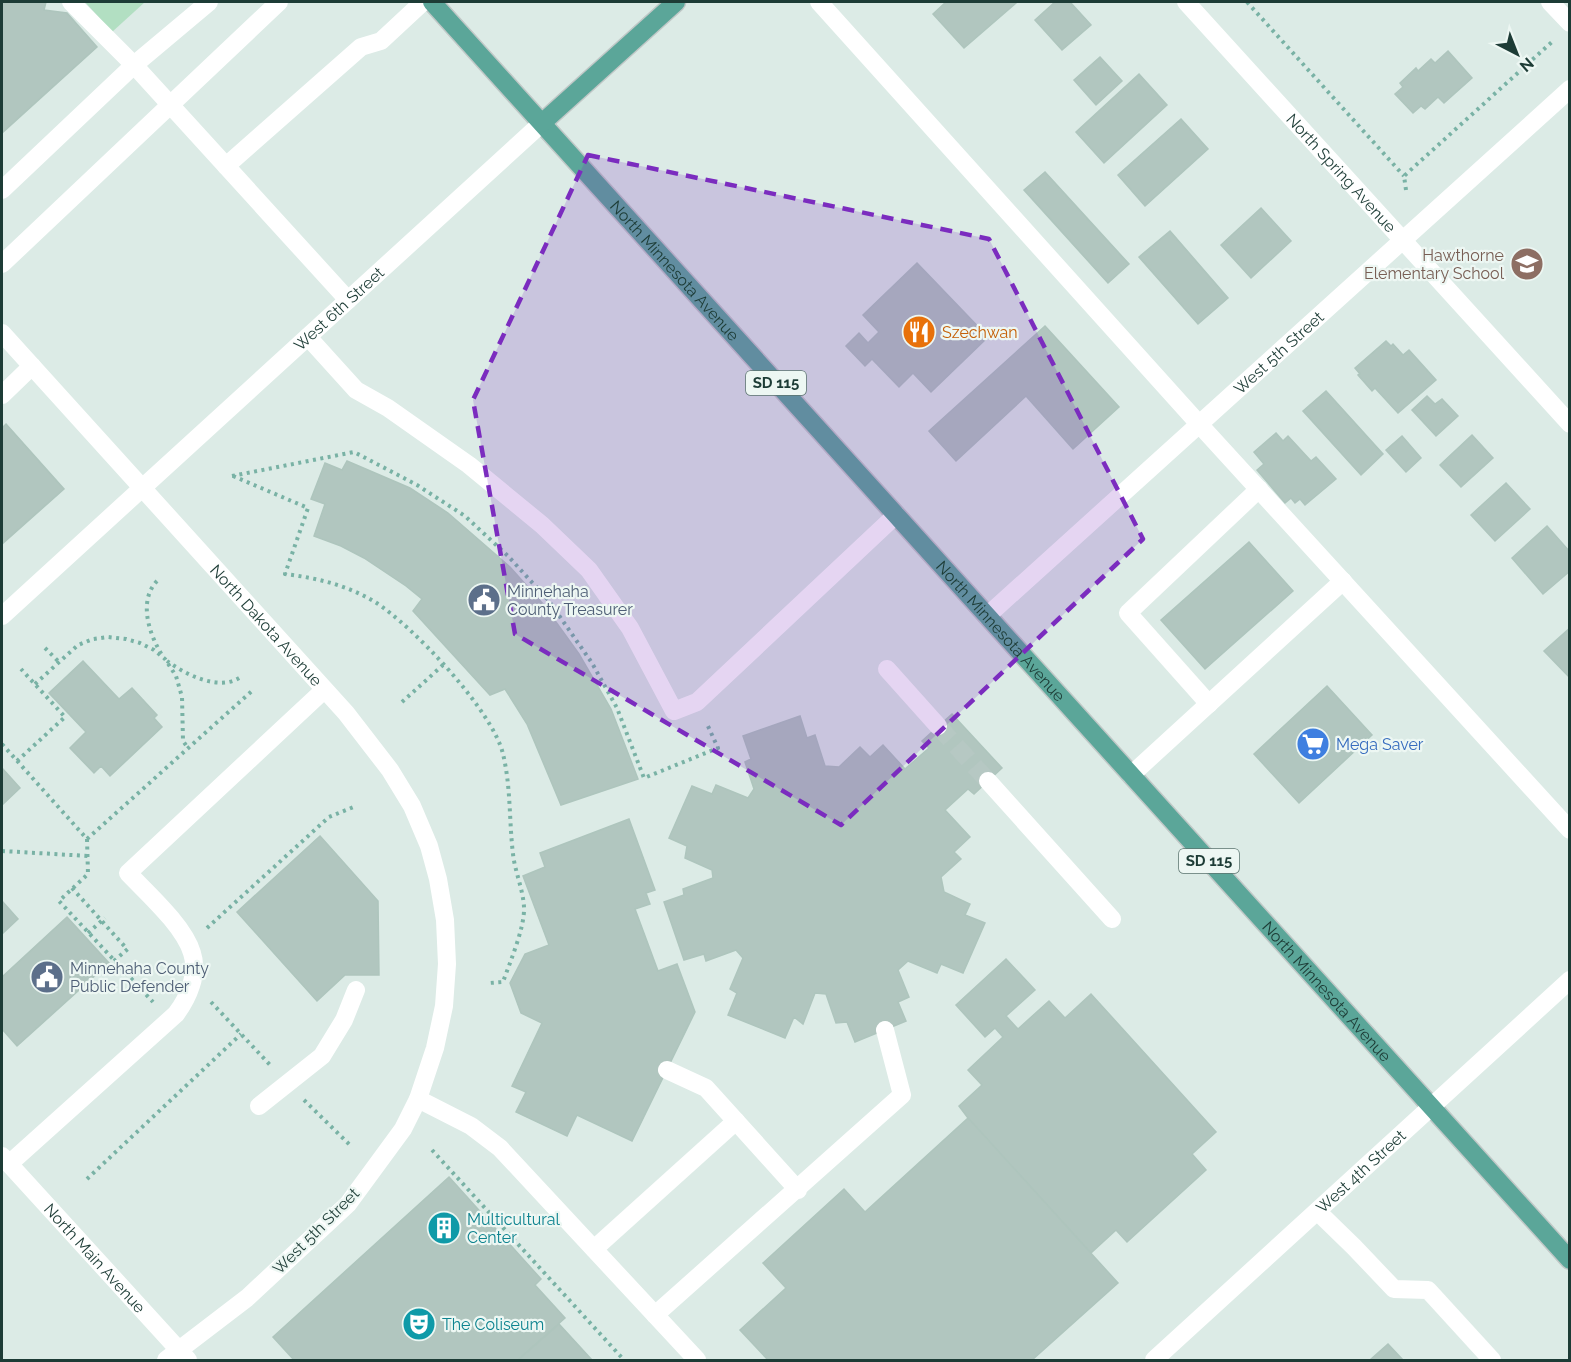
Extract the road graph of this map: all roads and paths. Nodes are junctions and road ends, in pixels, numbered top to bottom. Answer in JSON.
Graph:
{"nodes":[{"id":1,"x":71,"y":2,"type":"edge"},
{"id":2,"x":209,"y":2,"type":"edge"},
{"id":3,"x":279,"y":2,"type":"edge"},
{"id":4,"x":423,"y":2,"type":"edge"},
{"id":5,"x":432,"y":2,"type":"edge"},
{"id":6,"x":676,"y":2,"type":"edge"},
{"id":7,"x":819,"y":2,"type":"edge"},
{"id":8,"x":1186,"y":2,"type":"edge"},
{"id":9,"x":1247,"y":2,"type":"edge"},
{"id":10,"x":1550,"y":2,"type":"edge"},
{"id":11,"x":1565,"y":28,"type":"edge"},
{"id":12,"x":134,"y":65,"type":"junction"},
{"id":13,"x":1569,"y":89,"type":"edge"},
{"id":14,"x":170,"y":104,"type":"junction"},
{"id":15,"x":542,"y":123,"type":"junction"},
{"id":16,"x":226,"y":166,"type":"junction"},
{"id":17,"x":1404,"y":176,"type":"junction"},
{"id":18,"x":2,"y":190,"type":"edge"},
{"id":19,"x":1406,"y":190,"type":"dead end"},
{"id":20,"x":1402,"y":240,"type":"junction"},
{"id":21,"x":2,"y":264,"type":"edge"},
{"id":22,"x":348,"y":300,"type":"junction"},
{"id":23,"x":2,"y":333,"type":"edge"},
{"id":24,"x":308,"y":337,"type":"junction"},
{"id":25,"x":32,"y":366,"type":"junction"},
{"id":26,"x":2,"y":395,"type":"edge"},
{"id":27,"x":1199,"y":424,"type":"junction"},
{"id":28,"x":1569,"y":424,"type":"edge"},
{"id":29,"x":143,"y":488,"type":"junction"},
{"id":30,"x":1259,"y":489,"type":"junction"},
{"id":31,"x":896,"y":515,"type":"junction"},
{"id":32,"x":157,"y":581,"type":"dead end"},
{"id":33,"x":1343,"y":581,"type":"junction"},
{"id":34,"x":2,"y":616,"type":"edge"},
{"id":35,"x":987,"y":616,"type":"junction"},
{"id":36,"x":45,"y":648,"type":"dead end"},
{"id":37,"x":165,"y":659,"type":"junction"},
{"id":38,"x":59,"y":662,"type":"junction"},
{"id":39,"x":443,"y":665,"type":"junction"},
{"id":40,"x":21,"y":669,"type":"dead end"},
{"id":41,"x":887,"y":669,"type":"dead end"},
{"id":42,"x":242,"y":676,"type":"dead end"},
{"id":43,"x":35,"y":684,"type":"junction"},
{"id":44,"x":253,"y":690,"type":"dead end"},
{"id":45,"x":324,"y":690,"type":"junction"},
{"id":46,"x":402,"y":702,"type":"dead end"},
{"id":47,"x":697,"y":702,"type":"junction"},
{"id":48,"x":1209,"y":704,"type":"junction"},
{"id":49,"x":938,"y":726,"type":"tunnel mouth"},
{"id":50,"x":2,"y":744,"type":"edge"},
{"id":51,"x":188,"y":748,"type":"junction"},
{"id":52,"x":17,"y":761,"type":"junction"},
{"id":53,"x":1131,"y":775,"type":"junction"},
{"id":54,"x":988,"y":781,"type":"tunnel mouth"},
{"id":55,"x":356,"y":806,"type":"dead end"},
{"id":56,"x":1569,"y":830,"type":"edge"},
{"id":57,"x":87,"y":839,"type":"junction"},
{"id":58,"x":2,"y":851,"type":"edge"},
{"id":59,"x":88,"y":856,"type":"junction"},
{"id":60,"x":72,"y":888,"type":"junction"},
{"id":61,"x":1112,"y":919,"type":"dead end"},
{"id":62,"x":103,"y":920,"type":"junction"},
{"id":63,"x":88,"y":933,"type":"junction"},
{"id":64,"x":188,"y":945,"type":"junction"},
{"id":65,"x":114,"y":961,"type":"junction"},
{"id":66,"x":447,"y":964,"type":"joint"},
{"id":67,"x":1569,"y":980,"type":"edge"},
{"id":68,"x":489,"y":983,"type":"dead end"},
{"id":69,"x":356,"y":990,"type":"dead end"},
{"id":70,"x":168,"y":1022,"type":"junction"},
{"id":71,"x":885,"y":1030,"type":"dead end"},
{"id":72,"x":242,"y":1034,"type":"dead end"},
{"id":73,"x":666,"y":1070,"type":"dead end"},
{"id":74,"x":418,"y":1099,"type":"junction"},
{"id":75,"x":259,"y":1106,"type":"dead end"},
{"id":76,"x":1431,"y":1107,"type":"junction"},
{"id":77,"x":736,"y":1121,"type":"junction"},
{"id":78,"x":432,"y":1150,"type":"dead end"},
{"id":79,"x":5,"y":1160,"type":"edge"},
{"id":80,"x":87,"y":1179,"type":"dead end"},
{"id":81,"x":798,"y":1190,"type":"junction"},
{"id":82,"x":1318,"y":1212,"type":"junction"},
{"id":83,"x":594,"y":1249,"type":"junction"},
{"id":84,"x":1569,"y":1260,"type":"edge"},
{"id":85,"x":655,"y":1315,"type":"junction"},
{"id":86,"x":177,"y":1357,"type":"edge"},
{"id":87,"x":624,"y":1360,"type":"edge"},
{"id":88,"x":697,"y":1360,"type":"edge"},
{"id":89,"x":1154,"y":1360,"type":"edge"},
{"id":90,"x":1492,"y":1360,"type":"edge"}],
"edges":[{"from":1,"to":12,"type":"street"},
{"from":2,"to":12,"type":"street"},
{"from":3,"to":14,"type":"street"},
{"from":4,"to":16,"type":"street"},
{"from":5,"to":15,"type":"main road","name":"North Minnesota Avenue","number":"SD 115"},
{"from":6,"to":15,"type":"main road","name":"West 6th Street"},
{"from":7,"to":27,"type":"street"},
{"from":8,"to":20,"type":"street","name":"North Spring Avenue"},
{"from":9,"to":17,"type":"path"},
{"from":10,"to":11,"type":"street"},
{"from":11,"to":17,"type":"path"},
{"from":12,"to":14,"type":"street"},
{"from":12,"to":18,"type":"street"},
{"from":13,"to":20,"type":"street","name":"West 5th Street"},
{"from":14,"to":16,"type":"street"},
{"from":14,"to":21,"type":"street"},
{"from":15,"to":22,"type":"street","name":"West 6th Street"},
{"from":15,"to":31,"type":"main road","name":"North Minnesota Avenue","number":"SD 115"},
{"from":16,"to":22,"type":"street"},
{"from":17,"to":19,"type":"path"},
{"from":20,"to":27,"type":"street","name":"West 5th Street"},
{"from":20,"to":28,"type":"street","name":"North Spring Avenue"},
{"from":22,"to":24,"type":"street","name":"West 6th Street"},
{"from":23,"to":25,"type":"street","name":"North Dakota Avenue"},
{"from":24,"to":29,"type":"street","name":"West 6th Street"},
{"from":24,"to":47,"type":"street"},
{"from":25,"to":26,"type":"street"},
{"from":25,"to":29,"type":"street","name":"North Dakota Avenue"},
{"from":27,"to":30,"type":"street"},
{"from":27,"to":35,"type":"street","name":"West 5th Street"},
{"from":29,"to":34,"type":"street","name":"West 6th Street"},
{"from":29,"to":45,"type":"street","name":"North Dakota Avenue"},
{"from":30,"to":33,"type":"street"},
{"from":30,"to":48,"type":"street"},
{"from":31,"to":35,"type":"main road","name":"North Minnesota Avenue","number":"SD 115"},
{"from":31,"to":47,"type":"street"},
{"from":32,"to":37,"type":"path"},
{"from":33,"to":48,"type":"street"},
{"from":33,"to":56,"type":"street"},
{"from":35,"to":53,"type":"main road","name":"North Minnesota Avenue","number":"SD 115"},
{"from":36,"to":38,"type":"path"},
{"from":37,"to":38,"type":"path"},
{"from":37,"to":42,"type":"path"},
{"from":37,"to":51,"type":"path"},
{"from":38,"to":43,"type":"path"},
{"from":39,"to":46,"type":"path"},
{"from":39,"to":47,"type":"path"},
{"from":39,"to":68,"type":"path"},
{"from":40,"to":43,"type":"path"},
{"from":41,"to":49,"type":"street"},
{"from":43,"to":52,"type":"path"},
{"from":44,"to":51,"type":"path"},
{"from":45,"to":64,"type":"street"},
{"from":45,"to":66,"type":"street","name":"North Dakota Avenue"},
{"from":48,"to":53,"type":"street"},
{"from":50,"to":52,"type":"path"},
{"from":51,"to":57,"type":"path"},
{"from":52,"to":57,"type":"path"},
{"from":53,"to":76,"type":"main road","name":"North Minnesota Avenue","number":"SD 115"},
{"from":54,"to":61,"type":"street"},
{"from":55,"to":64,"type":"path"},
{"from":57,"to":59,"type":"path"},
{"from":58,"to":59,"type":"path"},
{"from":59,"to":60,"type":"path"},
{"from":60,"to":62,"type":"path"},
{"from":60,"to":63,"type":"path"},
{"from":62,"to":63,"type":"path"},
{"from":62,"to":65,"type":"path"},
{"from":63,"to":65,"type":"path"},
{"from":64,"to":70,"type":"street"},
{"from":65,"to":70,"type":"path"},
{"from":66,"to":74,"type":"street","name":"West 5th Street"},
{"from":67,"to":76,"type":"street","name":"West 4th Street"},
{"from":69,"to":75,"type":"street"},
{"from":70,"to":79,"type":"street"},
{"from":71,"to":81,"type":"street"},
{"from":72,"to":80,"type":"path"},
{"from":73,"to":77,"type":"street"},
{"from":74,"to":83,"type":"street"},
{"from":74,"to":86,"type":"street","name":"West 5th Street"},
{"from":76,"to":82,"type":"street","name":"West 4th Street"},
{"from":76,"to":84,"type":"main road","name":"North Minnesota Avenue","number":"SD 115"},
{"from":77,"to":81,"type":"street"},
{"from":77,"to":83,"type":"street"},
{"from":78,"to":87,"type":"path"},
{"from":79,"to":86,"type":"street","name":"North Main Avenue"},
{"from":81,"to":85,"type":"street"},
{"from":82,"to":89,"type":"street","name":"West 4th Street"},
{"from":82,"to":90,"type":"street"},
{"from":83,"to":85,"type":"street"},
{"from":85,"to":88,"type":"street"}]}
